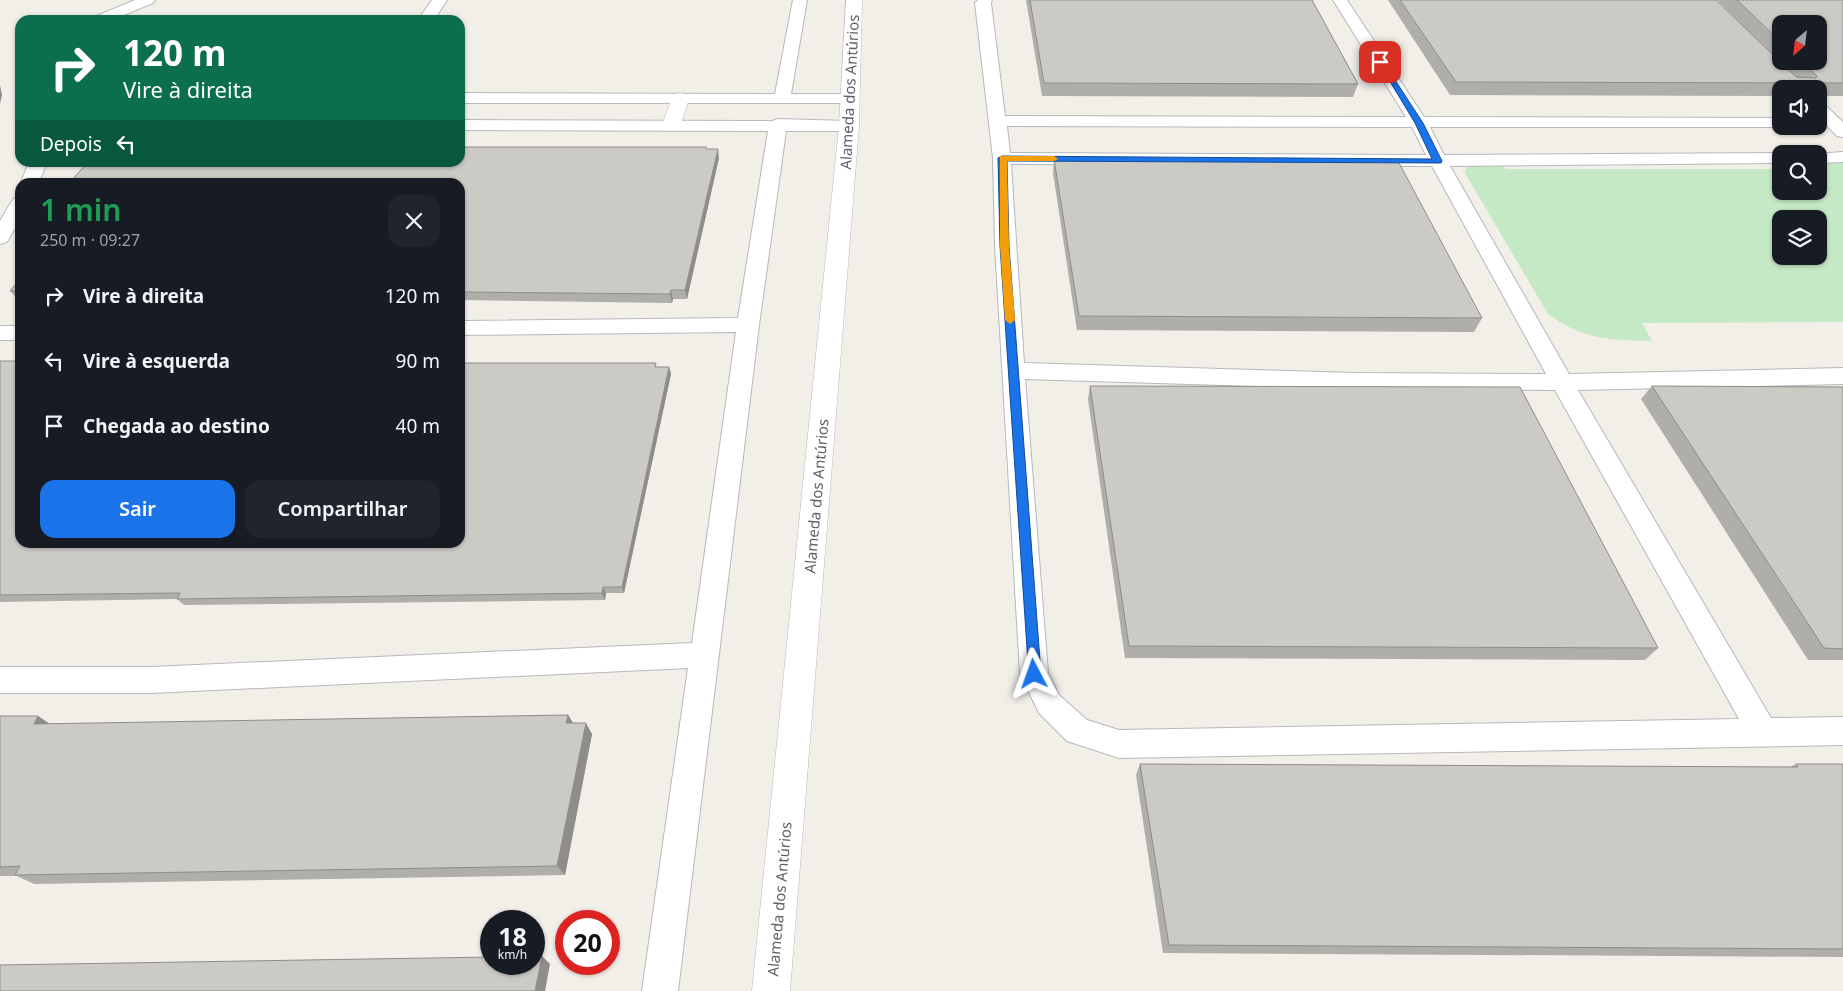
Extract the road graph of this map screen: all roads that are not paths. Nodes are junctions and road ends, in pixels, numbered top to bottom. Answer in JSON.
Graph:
{"nodes":[{"id":1,"x":148,"y":0,"type":"edge"},
{"id":2,"x":440,"y":0,"type":"edge"},
{"id":3,"x":800,"y":0,"type":"edge"},
{"id":4,"x":854,"y":0,"type":"edge"},
{"id":5,"x":985,"y":0,"type":"edge"},
{"id":6,"x":1340,"y":0,"type":"edge"},
{"id":7,"x":111,"y":15,"type":"edge"},
{"id":8,"x":430,"y":15,"type":"edge"},
{"id":9,"x":465,"y":98,"type":"edge"},
{"id":10,"x":680,"y":99,"type":"junction"},
{"id":11,"x":782,"y":99,"type":"junction"},
{"id":12,"x":850,"y":99,"type":"junction"},
{"id":13,"x":998,"y":121,"type":"junction"},
{"id":14,"x":1772,"y":122,"type":"edge"},
{"id":15,"x":1419,"y":123,"type":"junction"},
{"id":16,"x":778,"y":124,"type":"junction"},
{"id":17,"x":465,"y":125,"type":"edge"},
{"id":18,"x":672,"y":125,"type":"junction"},
{"id":19,"x":849,"y":126,"type":"junction"},
{"id":20,"x":1002,"y":158,"type":"junction"},
{"id":21,"x":1772,"y":158,"type":"edge"},
{"id":22,"x":1827,"y":158,"type":"edge"},
{"id":23,"x":1843,"y":158,"type":"edge"},
{"id":24,"x":1438,"y":161,"type":"junction"},
{"id":25,"x":15,"y":212,"type":"edge"},
{"id":26,"x":0,"y":238,"type":"edge"},
{"id":27,"x":748,"y":325,"type":"junction"},
{"id":28,"x":465,"y":328,"type":"edge"},
{"id":29,"x":0,"y":333,"type":"edge"},
{"id":30,"x":15,"y":333,"type":"edge"},
{"id":31,"x":1014,"y":371,"type":"junction"},
{"id":32,"x":1843,"y":376,"type":"edge"},
{"id":33,"x":1562,"y":382,"type":"junction"},
{"id":34,"x":706,"y":655,"type":"junction"},
{"id":35,"x":0,"y":680,"type":"edge"},
{"id":36,"x":1762,"y":731,"type":"junction"},
{"id":37,"x":1843,"y":731,"type":"edge"},
{"id":38,"x":660,"y":991,"type":"edge"},
{"id":39,"x":771,"y":991,"type":"edge"}],
"edges":[{"from":1,"to":7,"type":"lane"},
{"from":2,"to":8,"type":"lane"},
{"from":3,"to":11,"type":"lane"},
{"from":4,"to":12,"type":"street","name":"Alameda dos Antúrios"},
{"from":5,"to":13,"type":"lane"},
{"from":6,"to":15,"type":"lane"},
{"from":9,"to":10,"type":"lane"},
{"from":10,"to":11,"type":"lane"},
{"from":10,"to":18,"type":"street"},
{"from":11,"to":12,"type":"lane"},
{"from":12,"to":19,"type":"street","name":"Alameda dos Antúrios"},
{"from":13,"to":15,"type":"lane"},
{"from":13,"to":20,"type":"lane"},
{"from":14,"to":15,"type":"lane"},
{"from":15,"to":24,"type":"lane"},
{"from":16,"to":18,"type":"lane"},
{"from":16,"to":19,"type":"lane"},
{"from":16,"to":27,"type":"lane"},
{"from":17,"to":18,"type":"lane"},
{"from":19,"to":39,"type":"street","name":"Alameda dos Antúrios"},
{"from":20,"to":24,"type":"lane"},
{"from":20,"to":31,"type":"lane"},
{"from":21,"to":24,"type":"lane"},
{"from":22,"to":23,"type":"lane"},
{"from":24,"to":33,"type":"lane"},
{"from":25,"to":26,"type":"lane"},
{"from":27,"to":28,"type":"lane"},
{"from":27,"to":34,"type":"lane"},
{"from":29,"to":30,"type":"lane"},
{"from":31,"to":33,"type":"lane"},
{"from":31,"to":36,"type":"lane"},
{"from":32,"to":33,"type":"lane"},
{"from":33,"to":36,"type":"lane"},
{"from":34,"to":35,"type":"lane"},
{"from":34,"to":38,"type":"lane"},
{"from":36,"to":37,"type":"lane"}]}
